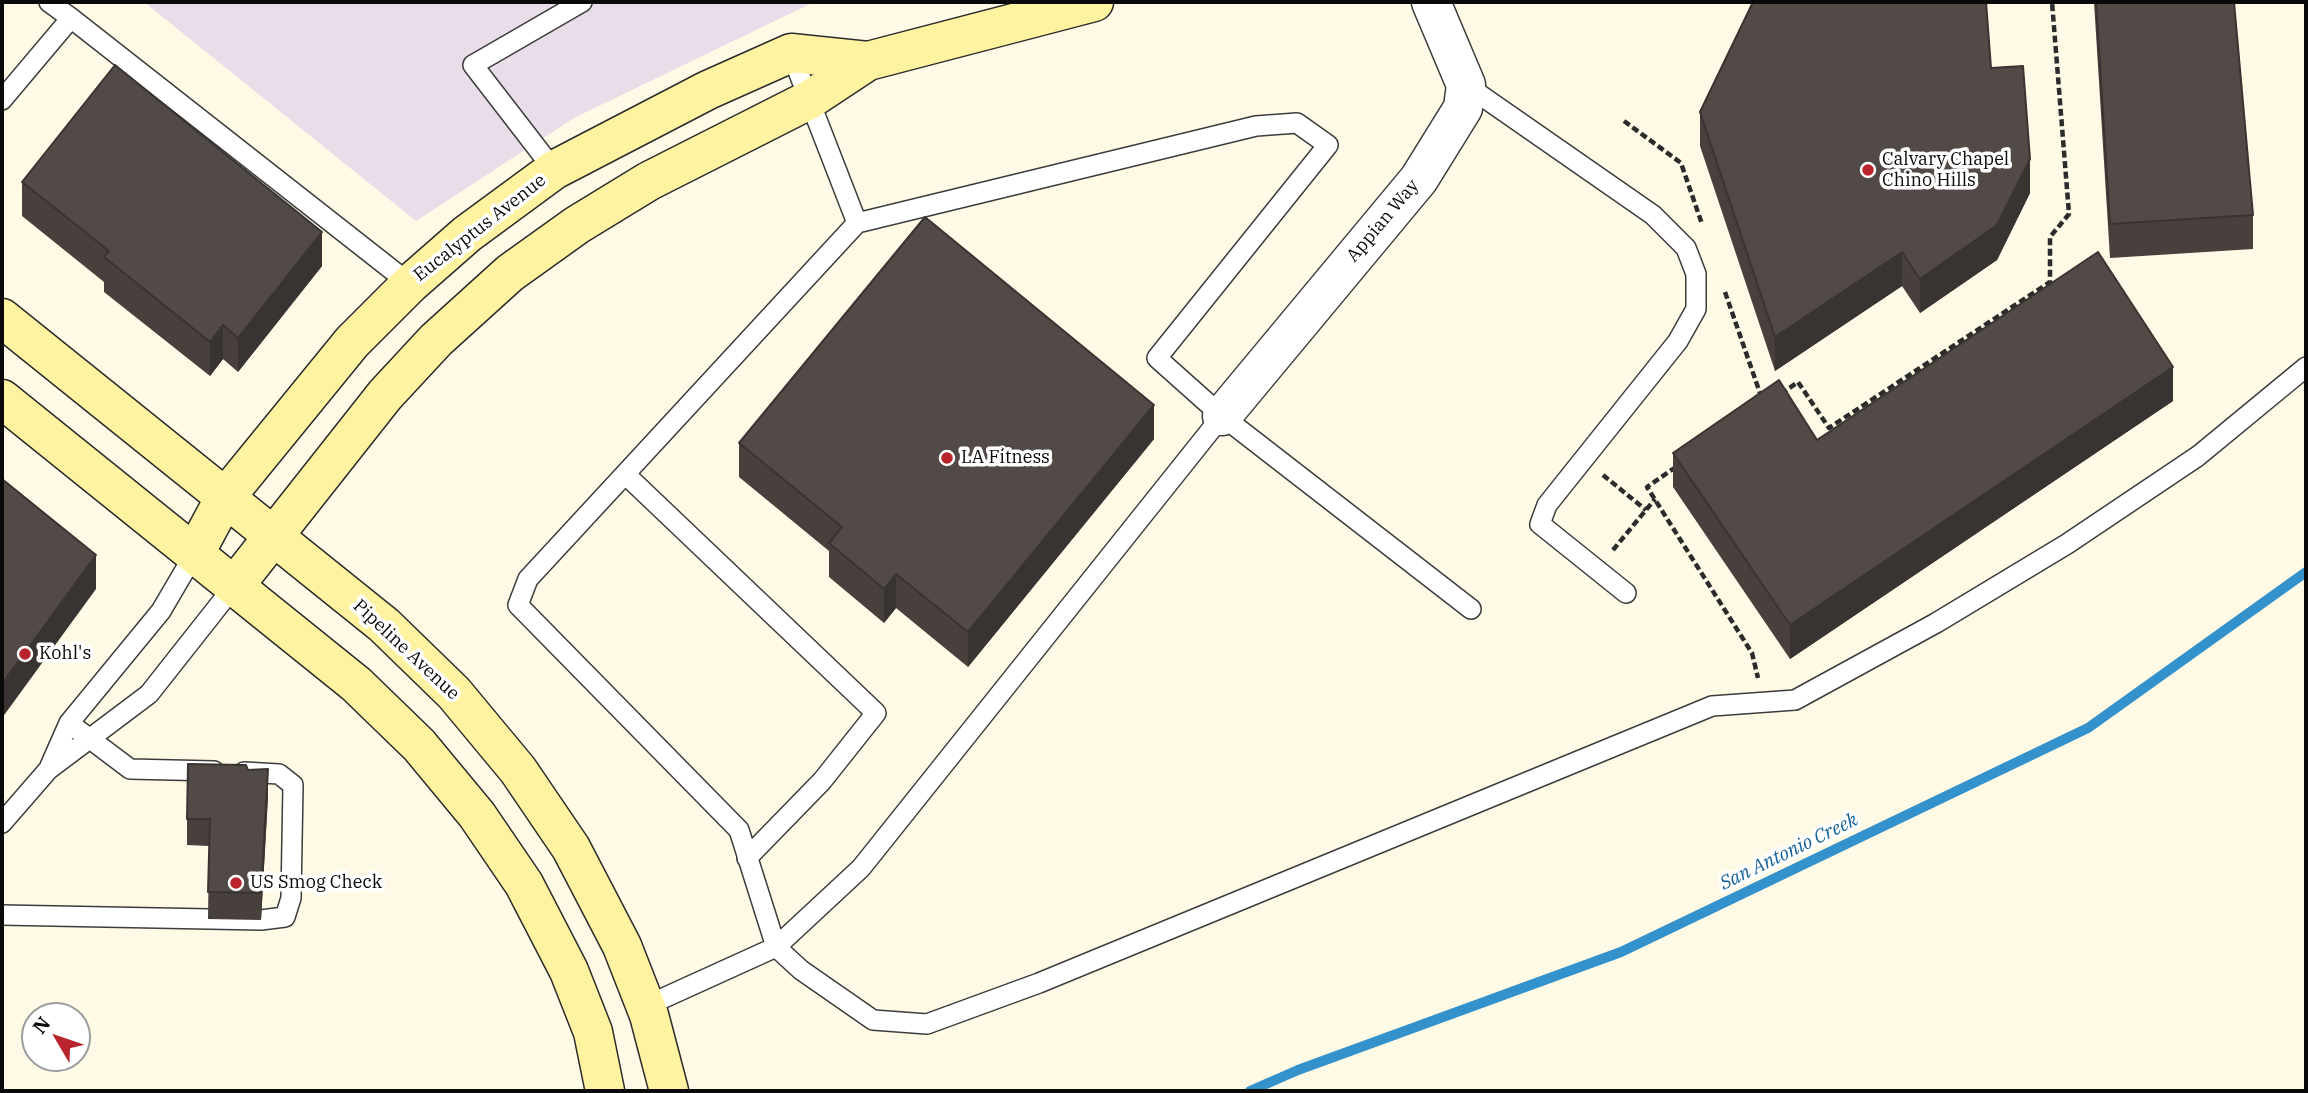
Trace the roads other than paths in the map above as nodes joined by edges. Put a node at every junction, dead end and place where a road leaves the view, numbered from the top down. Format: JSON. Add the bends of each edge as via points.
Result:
{"nodes":[{"id":1,"x":50,"y":2,"type":"edge"},
{"id":2,"x":582,"y":2,"type":"edge"},
{"id":3,"x":1094,"y":2,"type":"edge"},
{"id":4,"x":1431,"y":2,"type":"edge"},
{"id":5,"x":71,"y":18,"type":"junction"},
{"id":6,"x":791,"y":53,"type":"junction"},
{"id":7,"x":867,"y":61,"type":"junction"},
{"id":8,"x":1466,"y":85,"type":"junction"},
{"id":9,"x":2,"y":100,"type":"edge"},
{"id":10,"x":809,"y":100,"type":"junction"},
{"id":11,"x":554,"y":170,"type":"junction"},
{"id":12,"x":857,"y":223,"type":"junction"},
{"id":13,"x":410,"y":284,"type":"junction"},
{"id":14,"x":2,"y":318,"type":"edge"},
{"id":15,"x":2306,"y":367,"type":"edge"},
{"id":16,"x":2,"y":399,"type":"edge"},
{"id":17,"x":1222,"y":416,"type":"junction"},
{"id":18,"x":625,"y":474,"type":"junction"},
{"id":19,"x":224,"y":499,"type":"junction"},
{"id":20,"x":273,"y":537,"type":"junction"},
{"id":21,"x":195,"y":553,"type":"junction"},
{"id":22,"x":235,"y":585,"type":"junction"},
{"id":23,"x":1626,"y":593,"type":"dead end"},
{"id":24,"x":1471,"y":609,"type":"dead end"},
{"id":25,"x":69,"y":723,"type":"junction"},
{"id":26,"x":90,"y":739,"type":"junction"},
{"id":27,"x":48,"y":770,"type":"junction"},
{"id":28,"x":2,"y":823,"type":"edge"},
{"id":29,"x":747,"y":858,"type":"junction"},
{"id":30,"x":2,"y":915,"type":"edge"},
{"id":31,"x":776,"y":947,"type":"junction"},
{"id":32,"x":646,"y":1006,"type":"junction"},
{"id":33,"x":606,"y":1091,"type":"edge"},
{"id":34,"x":669,"y":1091,"type":"edge"}],
"edges":[{"from":1,"to":5,"type":"lane"},
{"from":2,"to":11,"type":"lane","via":[[473,65]]},
{"from":3,"to":7,"type":"main road"},
{"from":4,"to":8,"type":"street"},
{"from":5,"to":9,"type":"lane"},
{"from":5,"to":13,"type":"lane"},
{"from":6,"to":7,"type":"main road"},
{"from":6,"to":10,"type":"lane"},
{"from":6,"to":11,"type":"main road","name":"Eucalyptus Avenue","via":[[708,90]]},
{"from":7,"to":10,"type":"main road"},
{"from":8,"to":17,"type":"street","name":"Appian Way","via":[[1463,108],[1419,179]]},
{"from":8,"to":23,"type":"lane","via":[[1653,215],[1686,248],[1696,274],[1696,309],[1678,341],[1548,505],[1540,524]]},
{"from":10,"to":12,"type":"lane"},
{"from":10,"to":20,"type":"main road","via":[[649,181],[576,225],[510,273],[385,395]]},
{"from":11,"to":13,"type":"main road","name":"Eucalyptus Avenue","via":[[467,234]]},
{"from":12,"to":17,"type":"lane","via":[[1256,126],[1297,123],[1328,145],[1157,358]]},
{"from":12,"to":18,"type":"lane"},
{"from":13,"to":19,"type":"main road","name":"Eucalyptus Avenue","via":[[352,342]]},
{"from":14,"to":19,"type":"main road","name":"Pipeline Avenue"},
{"from":15,"to":31,"type":"lane","via":[[2198,456],[2067,544],[1795,700],[1712,706],[1039,983],[927,1024],[873,1020]]},
{"from":16,"to":21,"type":"main road"},
{"from":17,"to":24,"type":"lane"},
{"from":17,"to":31,"type":"lane","via":[[861,868]]},
{"from":18,"to":29,"type":"lane","via":[[528,579],[518,605],[739,830]]},
{"from":18,"to":29,"type":"lane","via":[[876,713],[822,781]]},
{"from":19,"to":20,"type":"main road","name":"Pipeline Avenue"},
{"from":19,"to":21,"type":"main road","name":"Eucalyptus Avenue"},
{"from":20,"to":22,"type":"main road"},
{"from":20,"to":32,"type":"main road","name":"Pipeline Avenue","via":[[384,625],[454,693],[518,770],[571,848],[622,946]]},
{"from":21,"to":22,"type":"main road"},
{"from":21,"to":25,"type":"lane","via":[[161,611]]},
{"from":22,"to":26,"type":"lane","via":[[149,694]]},
{"from":22,"to":33,"type":"main road","via":[[356,684],[419,745],[477,815],[524,884],[569,971],[593,1032]]},
{"from":25,"to":26,"type":"lane"},
{"from":25,"to":27,"type":"lane"},
{"from":26,"to":27,"type":"lane"},
{"from":26,"to":30,"type":"lane","via":[[130,769],[279,774],[293,785],[291,898],[285,917]]},
{"from":27,"to":28,"type":"lane"},
{"from":29,"to":31,"type":"lane"},
{"from":31,"to":32,"type":"lane"},
{"from":32,"to":34,"type":"main road","name":"Pipeline Avenue"}]}
